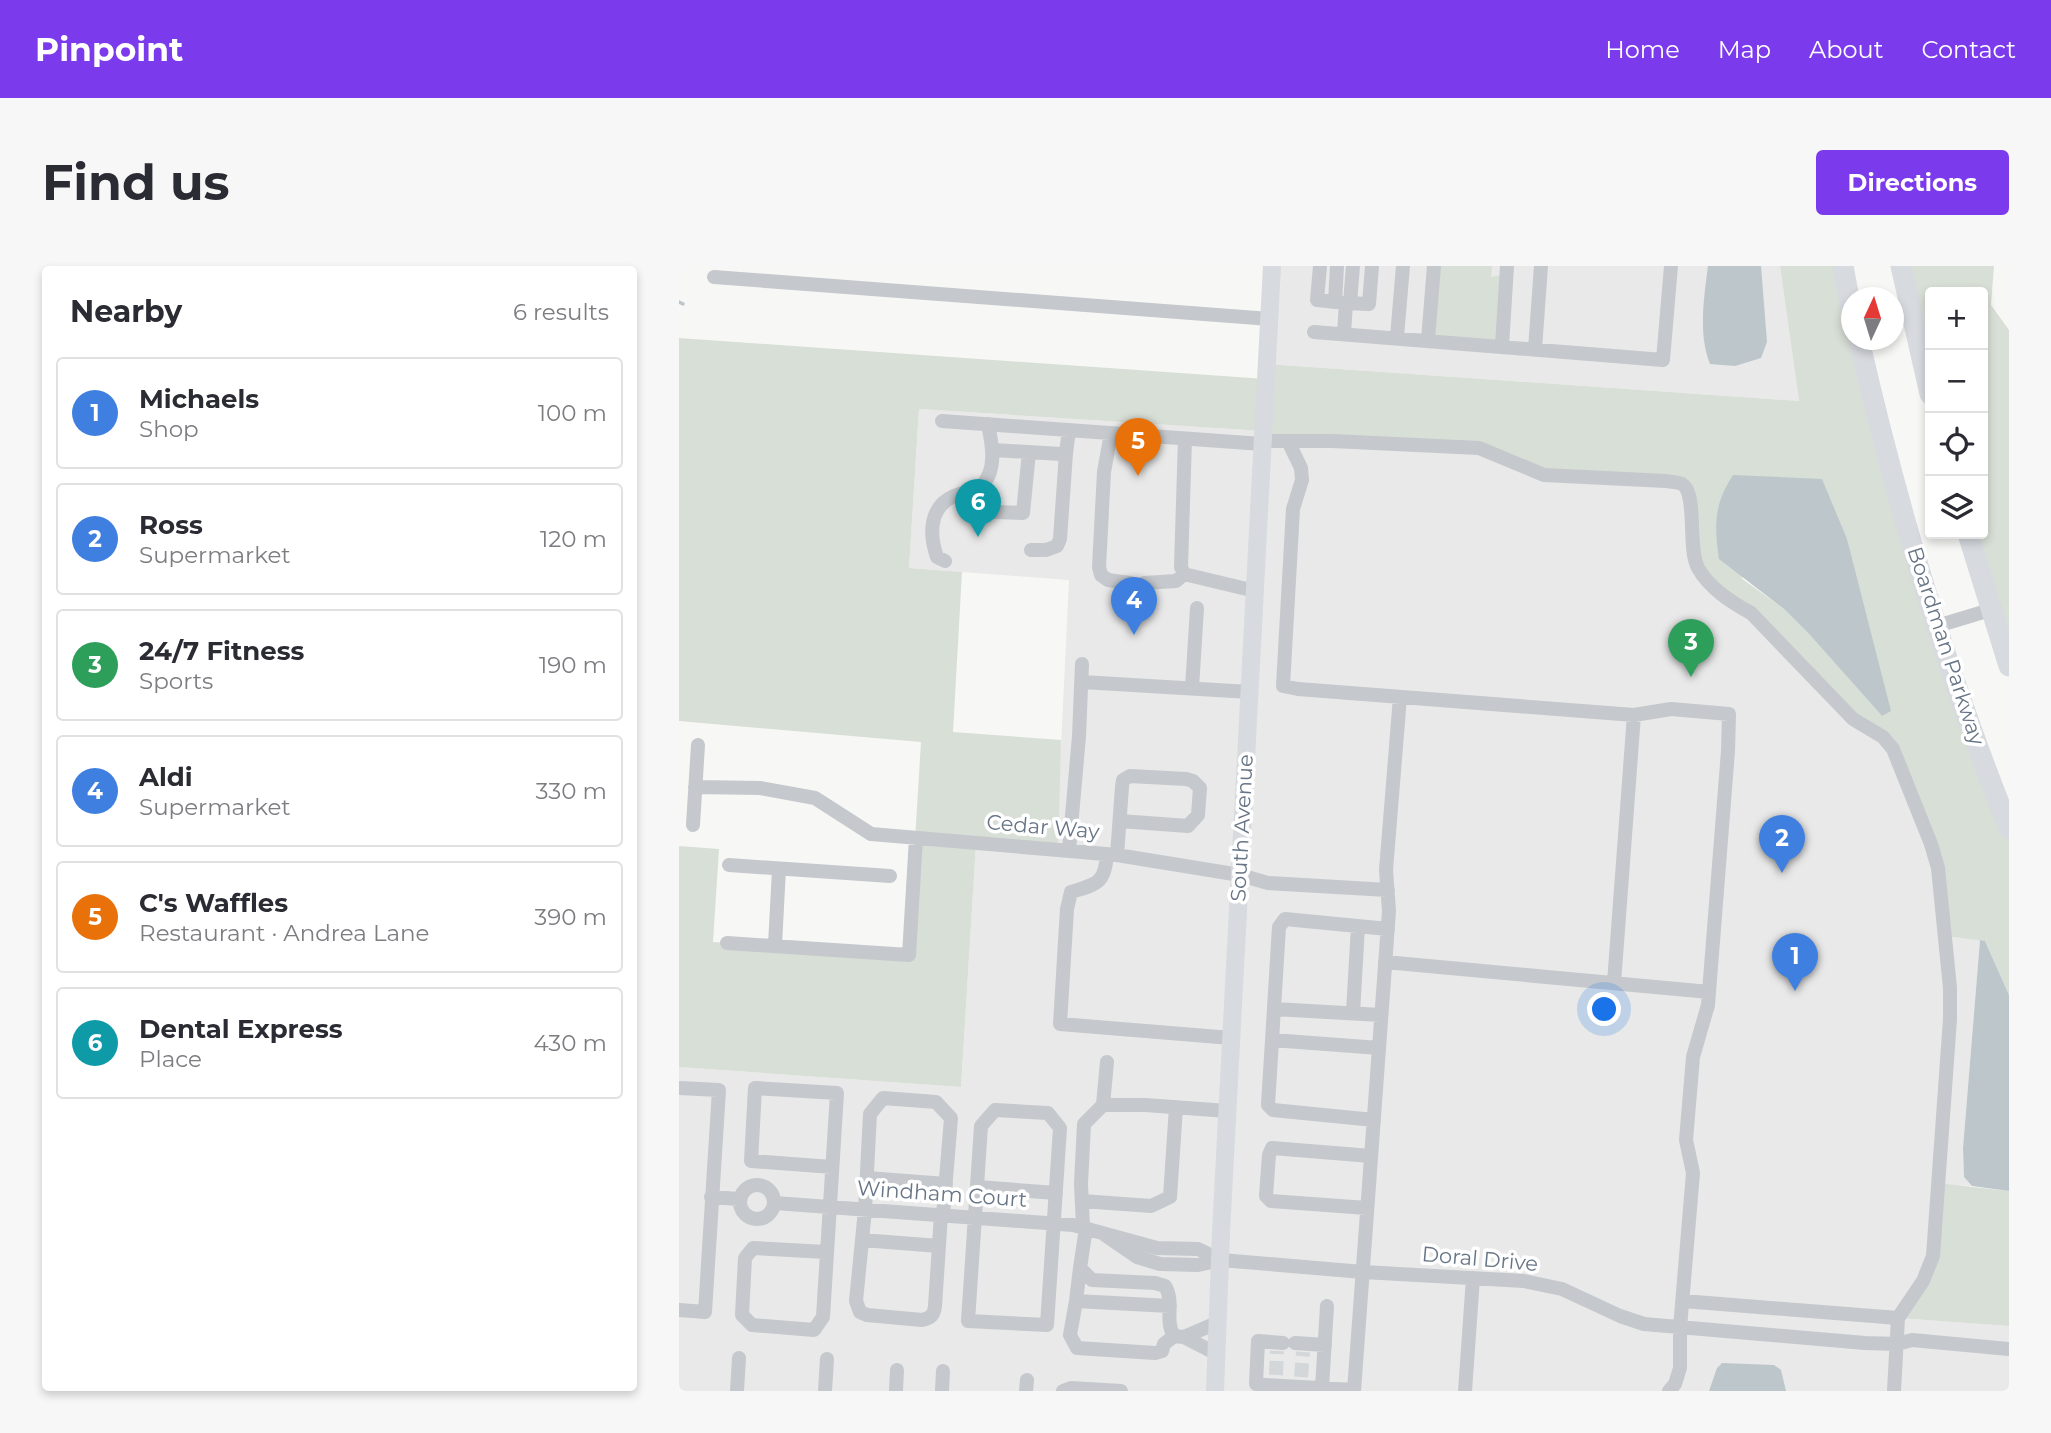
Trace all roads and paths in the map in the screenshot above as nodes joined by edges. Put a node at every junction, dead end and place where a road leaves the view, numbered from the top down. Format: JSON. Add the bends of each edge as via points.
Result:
{"nodes":[{"id":1,"x":1272,"y":266,"type":"edge"},
{"id":2,"x":1320,"y":266,"type":"edge"},
{"id":3,"x":1327,"y":266,"type":"edge"},
{"id":4,"x":1337,"y":266,"type":"edge"},
{"id":5,"x":1353,"y":266,"type":"edge"},
{"id":6,"x":1363,"y":266,"type":"edge"},
{"id":7,"x":1372,"y":266,"type":"edge"},
{"id":8,"x":1403,"y":266,"type":"edge"},
{"id":9,"x":1434,"y":266,"type":"edge"},
{"id":10,"x":1507,"y":266,"type":"edge"},
{"id":11,"x":1541,"y":266,"type":"edge"},
{"id":12,"x":1671,"y":266,"type":"edge"},
{"id":13,"x":1843,"y":266,"type":"edge"},
{"id":14,"x":1901,"y":266,"type":"edge"},
{"id":15,"x":714,"y":277,"type":"dead end"},
{"id":16,"x":1847,"y":287,"type":"edge"},
{"id":17,"x":1343,"y":302,"type":"junction"},
{"id":18,"x":1270,"y":319,"type":"junction"},
{"id":19,"x":1314,"y":332,"type":"dead end"},
{"id":20,"x":1344,"y":334,"type":"junction"},
{"id":21,"x":1397,"y":337,"type":"junction"},
{"id":22,"x":1428,"y":341,"type":"junction"},
{"id":23,"x":1502,"y":346,"type":"junction"},
{"id":24,"x":1535,"y":349,"type":"junction"},
{"id":25,"x":1861,"y":350,"type":"edge"},
{"id":26,"x":1925,"y":372,"type":"edge"},
{"id":27,"x":942,"y":421,"type":"dead end"},
{"id":28,"x":988,"y":424,"type":"junction"},
{"id":29,"x":1069,"y":430,"type":"junction"},
{"id":30,"x":1111,"y":433,"type":"junction"},
{"id":31,"x":1185,"y":439,"type":"junction"},
{"id":32,"x":1288,"y":441,"type":"junction"},
{"id":33,"x":1263,"y":443,"type":"junction"},
{"id":34,"x":994,"y":450,"type":"junction"},
{"id":35,"x":1029,"y":452,"type":"junction"},
{"id":36,"x":1066,"y":453,"type":"junction"},
{"id":37,"x":980,"y":487,"type":"junction"},
{"id":38,"x":1969,"y":539,"type":"edge"},
{"id":39,"x":1031,"y":550,"type":"dead end"},
{"id":40,"x":945,"y":561,"type":"dead end"},
{"id":41,"x":1184,"y":574,"type":"junction"},
{"id":42,"x":1255,"y":591,"type":"junction"},
{"id":43,"x":1197,"y":608,"type":"dead end"},
{"id":44,"x":1990,"y":610,"type":"junction"},
{"id":45,"x":1937,"y":626,"type":"junction"},
{"id":46,"x":1083,"y":664,"type":"dead end"},
{"id":47,"x":2009,"y":666,"type":"edge"},
{"id":48,"x":1082,"y":682,"type":"junction"},
{"id":49,"x":1192,"y":688,"type":"junction"},
{"id":50,"x":1250,"y":692,"type":"junction"},
{"id":51,"x":1400,"y":697,"type":"junction"},
{"id":52,"x":1634,"y":715,"type":"junction"},
{"id":53,"x":698,"y":745,"type":"dead end"},
{"id":54,"x":695,"y":787,"type":"junction"},
{"id":55,"x":1120,"y":821,"type":"junction"},
{"id":56,"x":693,"y":825,"type":"dead end"},
{"id":57,"x":2009,"y":828,"type":"edge"},
{"id":58,"x":916,"y":838,"type":"junction"},
{"id":59,"x":1069,"y":850,"type":"junction"},
{"id":60,"x":1112,"y":855,"type":"junction"},
{"id":61,"x":729,"y":865,"type":"dead end"},
{"id":62,"x":779,"y":869,"type":"junction"},
{"id":63,"x":1240,"y":874,"type":"junction"},
{"id":64,"x":890,"y":876,"type":"dead end"},
{"id":65,"x":1388,"y":890,"type":"junction"},
{"id":66,"x":1358,"y":926,"type":"junction"},
{"id":67,"x":1388,"y":929,"type":"junction"},
{"id":68,"x":727,"y":943,"type":"dead end"},
{"id":69,"x":775,"y":945,"type":"junction"},
{"id":70,"x":1385,"y":962,"type":"junction"},
{"id":71,"x":1614,"y":983,"type":"junction"},
{"id":72,"x":1710,"y":992,"type":"junction"},
{"id":73,"x":1274,"y":1009,"type":"junction"},
{"id":74,"x":1353,"y":1013,"type":"junction"},
{"id":75,"x":1381,"y":1015,"type":"junction"},
{"id":76,"x":1231,"y":1038,"type":"junction"},
{"id":77,"x":1272,"y":1040,"type":"junction"},
{"id":78,"x":1379,"y":1048,"type":"junction"},
{"id":79,"x":1107,"y":1062,"type":"dead end"},
{"id":80,"x":679,"y":1088,"type":"edge"},
{"id":81,"x":1103,"y":1105,"type":"junction"},
{"id":82,"x":1176,"y":1107,"type":"junction"},
{"id":83,"x":1228,"y":1111,"type":"junction"},
{"id":84,"x":1374,"y":1120,"type":"junction"},
{"id":85,"x":1371,"y":1156,"type":"junction"},
{"id":86,"x":832,"y":1167,"type":"junction"},
{"id":87,"x":867,"y":1178,"type":"junction"},
{"id":88,"x":946,"y":1184,"type":"junction"},
{"id":89,"x":978,"y":1187,"type":"junction"},
{"id":90,"x":1056,"y":1193,"type":"junction"},
{"id":91,"x":711,"y":1198,"type":"junction"},
{"id":92,"x":739,"y":1199,"type":"junction"},
{"id":93,"x":1082,"y":1201,"type":"junction"},
{"id":94,"x":775,"y":1203,"type":"junction"},
{"id":95,"x":829,"y":1207,"type":"junction"},
{"id":96,"x":1367,"y":1208,"type":"junction"},
{"id":97,"x":865,"y":1210,"type":"junction"},
{"id":98,"x":942,"y":1215,"type":"junction"},
{"id":99,"x":977,"y":1218,"type":"junction"},
{"id":100,"x":1054,"y":1224,"type":"junction"},
{"id":101,"x":1084,"y":1227,"type":"junction"},
{"id":102,"x":862,"y":1240,"type":"junction"},
{"id":103,"x":939,"y":1245,"type":"junction"},
{"id":104,"x":826,"y":1252,"type":"junction"},
{"id":105,"x":1221,"y":1260,"type":"junction"},
{"id":106,"x":1080,"y":1268,"type":"junction"},
{"id":107,"x":1363,"y":1272,"type":"junction"},
{"id":108,"x":1473,"y":1278,"type":"junction"},
{"id":109,"x":1076,"y":1301,"type":"junction"},
{"id":110,"x":1683,"y":1301,"type":"junction"},
{"id":111,"x":1170,"y":1306,"type":"junction"},
{"id":112,"x":1327,"y":1306,"type":"dead end"},
{"id":113,"x":679,"y":1310,"type":"edge"},
{"id":114,"x":1898,"y":1318,"type":"junction"},
{"id":115,"x":1219,"y":1322,"type":"junction"},
{"id":116,"x":1680,"y":1328,"type":"junction"},
{"id":117,"x":1179,"y":1337,"type":"junction"},
{"id":118,"x":1896,"y":1344,"type":"junction"},
{"id":119,"x":1325,"y":1345,"type":"junction"},
{"id":120,"x":2009,"y":1349,"type":"edge"},
{"id":121,"x":1217,"y":1354,"type":"junction"},
{"id":122,"x":739,"y":1357,"type":"dead end"},
{"id":123,"x":827,"y":1359,"type":"dead end"},
{"id":124,"x":897,"y":1370,"type":"dead end"},
{"id":125,"x":943,"y":1371,"type":"dead end"},
{"id":126,"x":1271,"y":1384,"type":"edge"},
{"id":127,"x":1322,"y":1388,"type":"junction"},
{"id":128,"x":737,"y":1391,"type":"edge"},
{"id":129,"x":825,"y":1391,"type":"edge"},
{"id":130,"x":896,"y":1391,"type":"edge"},
{"id":131,"x":942,"y":1391,"type":"edge"},
{"id":132,"x":1063,"y":1391,"type":"edge"},
{"id":133,"x":1121,"y":1391,"type":"edge"},
{"id":134,"x":1215,"y":1391,"type":"edge"},
{"id":135,"x":1354,"y":1391,"type":"edge"},
{"id":136,"x":1465,"y":1391,"type":"edge"},
{"id":137,"x":1669,"y":1391,"type":"edge"},
{"id":138,"x":1894,"y":1391,"type":"edge"}],
"edges":[{"from":1,"to":18,"type":"main road","name":"South Avenue"},
{"from":2,"to":17,"type":"street","via":[[1317,300]]},
{"from":3,"to":17,"type":"street"},
{"from":4,"to":17,"type":"street"},
{"from":5,"to":17,"type":"street"},
{"from":6,"to":17,"type":"street"},
{"from":7,"to":17,"type":"street","via":[[1370,304]]},
{"from":8,"to":21,"type":"street"},
{"from":9,"to":22,"type":"street"},
{"from":10,"to":23,"type":"street"},
{"from":11,"to":24,"type":"street"},
{"from":12,"to":24,"type":"street","via":[[1663,359]]},
{"from":13,"to":16,"type":"highway"},
{"from":14,"to":26,"type":"highway"},
{"from":15,"to":18,"type":"street"},
{"from":17,"to":20,"type":"street"},
{"from":18,"to":33,"type":"main road","name":"South Avenue"},
{"from":19,"to":20,"type":"street"},
{"from":20,"to":21,"type":"street"},
{"from":21,"to":22,"type":"street"},
{"from":22,"to":23,"type":"street"},
{"from":23,"to":24,"type":"street"},
{"from":25,"to":45,"type":"highway","name":"Boardman Parkway","via":[[1894,483]]},
{"from":27,"to":28,"type":"street"},
{"from":28,"to":29,"type":"street"},
{"from":28,"to":34,"type":"street"},
{"from":29,"to":30,"type":"street"},
{"from":29,"to":36,"type":"street"},
{"from":30,"to":31,"type":"street"},
{"from":30,"to":41,"type":"street","via":[[1104,472],[1101,575],[1137,583],[1176,581]]},
{"from":31,"to":33,"type":"street"},
{"from":31,"to":41,"type":"street","via":[[1180,558]]},
{"from":32,"to":33,"type":"street"},
{"from":32,"to":51,"type":"street","via":[[1302,480],[1293,509],[1283,686]]},
{"from":32,"to":114,"type":"street","via":[[1479,449],[1544,475],[1682,484],[1691,500],[1691,552],[1711,585],[1751,613],[1853,719],[1883,737],[1893,749],[1938,867],[1950,1008],[1933,1256],[1923,1281]]},
{"from":33,"to":42,"type":"main road","name":"South Avenue"},
{"from":34,"to":35,"type":"street"},
{"from":34,"to":37,"type":"street","via":[[989,476]]},
{"from":35,"to":36,"type":"street"},
{"from":35,"to":37,"type":"street","via":[[1023,513],[995,512]]},
{"from":36,"to":39,"type":"street","via":[[1060,539],[1057,546]]},
{"from":37,"to":40,"type":"street","via":[[941,504],[931,523],[937,557]]},
{"from":38,"to":44,"type":"highway"},
{"from":41,"to":42,"type":"street"},
{"from":42,"to":50,"type":"main road","name":"South Avenue"},
{"from":43,"to":49,"type":"street"},
{"from":44,"to":45,"type":"street"},
{"from":44,"to":47,"type":"highway"},
{"from":45,"to":57,"type":"highway","name":"Boardman Parkway"},
{"from":46,"to":48,"type":"street"},
{"from":48,"to":49,"type":"street"},
{"from":48,"to":59,"type":"street"},
{"from":49,"to":50,"type":"street"},
{"from":50,"to":63,"type":"main road","name":"South Avenue"},
{"from":51,"to":52,"type":"street"},
{"from":51,"to":65,"type":"street"},
{"from":52,"to":71,"type":"street"},
{"from":52,"to":72,"type":"street","via":[[1671,709],[1724,712],[1731,718]]},
{"from":53,"to":54,"type":"street"},
{"from":54,"to":56,"type":"street"},
{"from":54,"to":58,"type":"street","name":"Cedar Way","via":[[760,788],[815,798],[871,834]]},
{"from":55,"to":55,"type":"street","via":[[1123,780],[1130,776],[1186,779],[1200,788],[1198,815],[1188,826]]},
{"from":55,"to":60,"type":"street"},
{"from":58,"to":59,"type":"street","name":"Cedar Way"},
{"from":58,"to":69,"type":"street","via":[[909,955]]},
{"from":59,"to":60,"type":"street","name":"Cedar Way"},
{"from":60,"to":63,"type":"street","name":"Cedar Way"},
{"from":60,"to":76,"type":"street","via":[[1098,881],[1071,892],[1060,1024]]},
{"from":61,"to":62,"type":"street"},
{"from":62,"to":64,"type":"street"},
{"from":62,"to":69,"type":"street"},
{"from":63,"to":65,"type":"street","name":"Cedar Way","via":[[1268,883]]},
{"from":63,"to":76,"type":"main road","name":"South Avenue"},
{"from":65,"to":67,"type":"street"},
{"from":66,"to":67,"type":"street"},
{"from":66,"to":73,"type":"street","via":[[1285,919],[1279,927]]},
{"from":66,"to":74,"type":"street"},
{"from":67,"to":70,"type":"street"},
{"from":68,"to":69,"type":"street"},
{"from":70,"to":71,"type":"street"},
{"from":70,"to":75,"type":"street"},
{"from":71,"to":72,"type":"street"},
{"from":72,"to":110,"type":"street","via":[[1693,1057],[1686,1139],[1693,1173]]},
{"from":73,"to":74,"type":"street"},
{"from":73,"to":77,"type":"street"},
{"from":74,"to":75,"type":"street"},
{"from":75,"to":78,"type":"street"},
{"from":76,"to":83,"type":"main road","name":"South Avenue"},
{"from":77,"to":78,"type":"street"},
{"from":77,"to":84,"type":"street","via":[[1268,1105],[1273,1110]]},
{"from":78,"to":84,"type":"street"},
{"from":79,"to":81,"type":"street"},
{"from":80,"to":91,"type":"street","via":[[719,1090]]},
{"from":81,"to":82,"type":"street"},
{"from":81,"to":93,"type":"street","via":[[1084,1124]]},
{"from":82,"to":83,"type":"street"},
{"from":82,"to":93,"type":"street","via":[[1170,1197],[1151,1206]]},
{"from":83,"to":105,"type":"main road","name":"South Avenue"},
{"from":84,"to":85,"type":"street"},
{"from":85,"to":96,"type":"street"},
{"from":85,"to":96,"type":"street","via":[[1272,1148],[1269,1155],[1266,1196],[1271,1201]]},
{"from":86,"to":86,"type":"street","via":[[837,1093],[755,1088],[751,1161]]},
{"from":86,"to":95,"type":"street"},
{"from":87,"to":88,"type":"street"},
{"from":87,"to":88,"type":"street","via":[[870,1114],[883,1098],[936,1102],[950,1118]]},
{"from":87,"to":97,"type":"street"},
{"from":88,"to":98,"type":"street"},
{"from":89,"to":90,"type":"street"},
{"from":89,"to":90,"type":"street","via":[[981,1126],[995,1110],[1048,1114],[1060,1128]]},
{"from":89,"to":99,"type":"street"},
{"from":90,"to":100,"type":"street"},
{"from":91,"to":92,"type":"street"},
{"from":91,"to":113,"type":"street","via":[[705,1312]]},
{"from":92,"to":94,"type":"street","name":"Windham Court","via":[[749,1187],[761,1185],[769,1189]]},
{"from":92,"to":94,"type":"street","name":"Windham Court","via":[[743,1212],[755,1219],[769,1213]]},
{"from":93,"to":101,"type":"street"},
{"from":94,"to":95,"type":"street","name":"Windham Court"},
{"from":95,"to":97,"type":"street","name":"Windham Court"},
{"from":95,"to":104,"type":"street"},
{"from":96,"to":107,"type":"street"},
{"from":97,"to":98,"type":"street","name":"Windham Court"},
{"from":97,"to":102,"type":"street"},
{"from":98,"to":99,"type":"street","name":"Windham Court"},
{"from":98,"to":103,"type":"street"},
{"from":99,"to":100,"type":"street","name":"Windham Court"},
{"from":99,"to":100,"type":"street","via":[[968,1321],[1047,1325]]},
{"from":100,"to":101,"type":"street","name":"Windham Court"},
{"from":101,"to":105,"type":"street","name":"Windham Court","via":[[1157,1248],[1198,1249]]},
{"from":101,"to":106,"type":"street"},
{"from":102,"to":103,"type":"street"},
{"from":102,"to":103,"type":"street","via":[[856,1301],[860,1312],[922,1320],[934,1312]]},
{"from":104,"to":104,"type":"street","via":[[823,1317],[814,1330],[752,1325],[742,1315],[745,1258],[753,1248]]},
{"from":105,"to":107,"type":"street","name":"Doral Drive"},
{"from":105,"to":115,"type":"main road","name":"South Avenue"},
{"from":106,"to":109,"type":"street"},
{"from":106,"to":111,"type":"street","via":[[1092,1280],[1165,1286],[1171,1295]]},
{"from":107,"to":108,"type":"street","name":"Doral Drive"},
{"from":107,"to":135,"type":"street"},
{"from":108,"to":116,"type":"street","name":"Doral Drive","via":[[1544,1284],[1644,1324]]},
{"from":108,"to":136,"type":"street"},
{"from":109,"to":111,"type":"street"},
{"from":109,"to":117,"type":"street","via":[[1070,1335],[1077,1348],[1155,1353]]},
{"from":110,"to":114,"type":"street"},
{"from":110,"to":116,"type":"street"},
{"from":111,"to":117,"type":"street","via":[[1170,1328]]},
{"from":112,"to":119,"type":"street"},
{"from":114,"to":118,"type":"street"},
{"from":115,"to":117,"type":"street"},
{"from":115,"to":121,"type":"main road","name":"South Avenue"},
{"from":116,"to":118,"type":"street","name":"Doral Drive"},
{"from":116,"to":137,"type":"street","via":[[1680,1368]]},
{"from":117,"to":121,"type":"street"},
{"from":118,"to":120,"type":"street","name":"Doral Drive","via":[[1912,1340]]},
{"from":118,"to":138,"type":"street"},
{"from":119,"to":126,"type":"street","via":[[1258,1341],[1256,1384]]},
{"from":119,"to":127,"type":"street"},
{"from":121,"to":134,"type":"main road","name":"South Avenue"},
{"from":122,"to":128,"type":"street"},
{"from":123,"to":129,"type":"street"},
{"from":124,"to":130,"type":"street"},
{"from":125,"to":131,"type":"street"},
{"from":126,"to":127,"type":"street","via":[[1301,1382]]},
{"from":127,"to":135,"type":"street"},
{"from":132,"to":133,"type":"street"}]}
